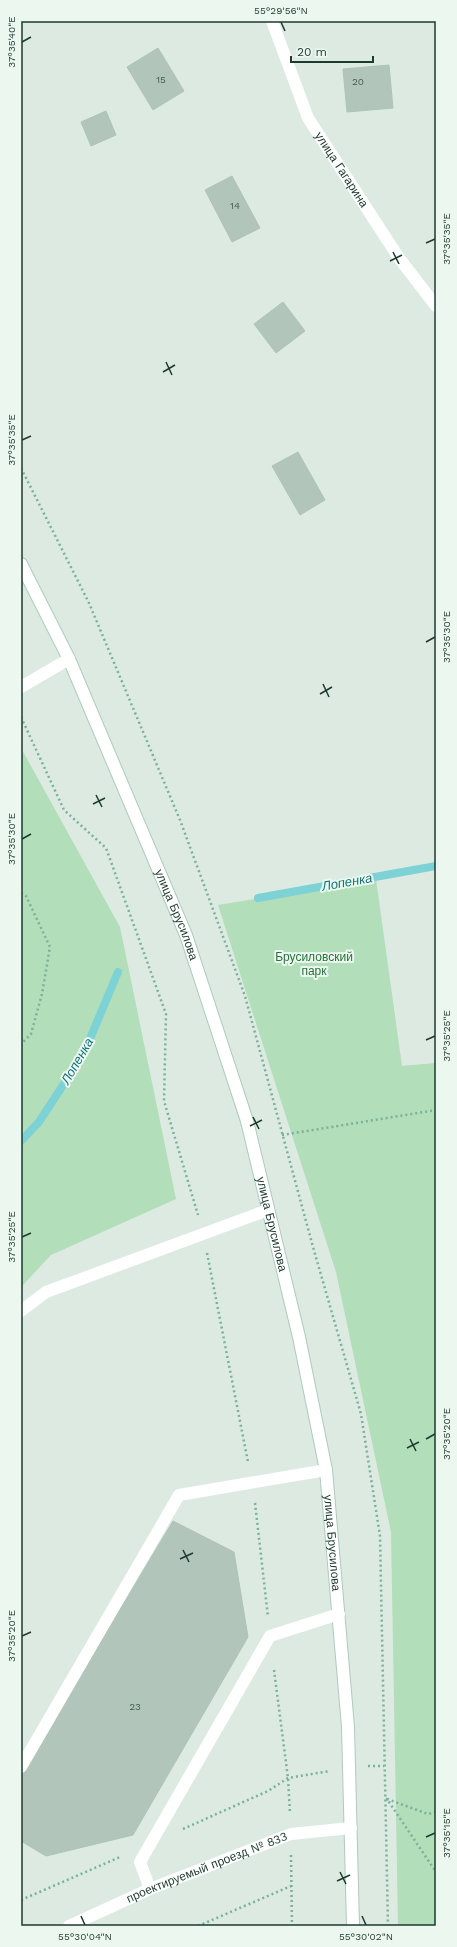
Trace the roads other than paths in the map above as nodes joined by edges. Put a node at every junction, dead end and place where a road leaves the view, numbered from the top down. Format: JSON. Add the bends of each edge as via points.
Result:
{"nodes":[{"id":1,"x":272,"y":21,"type":"edge"},
{"id":2,"x":436,"y":306,"type":"edge"},
{"id":3,"x":21,"y":564,"type":"edge"},
{"id":4,"x":69,"y":658,"type":"junction"},
{"id":5,"x":21,"y":686,"type":"edge"},
{"id":6,"x":268,"y":1210,"type":"junction"},
{"id":7,"x":21,"y":1311,"type":"edge"},
{"id":8,"x":326,"y":1470,"type":"junction"},
{"id":9,"x":339,"y":1614,"type":"junction"},
{"id":10,"x":21,"y":1767,"type":"edge"},
{"id":11,"x":351,"y":1828,"type":"junction"},
{"id":12,"x":150,"y":1889,"type":"junction"},
{"id":13,"x":69,"y":1926,"type":"edge"},
{"id":14,"x":354,"y":1926,"type":"edge"}],
"edges":[{"from":1,"to":2,"type":"street","name":"улица Гагарина","via":[[308,118],[399,258]]},
{"from":3,"to":4,"type":"street","name":"улица Брусилова"},
{"from":4,"to":5,"type":"street"},
{"from":4,"to":6,"type":"street","name":"улица Брусилова","via":[[186,935],[247,1121]]},
{"from":6,"to":7,"type":"street","via":[[46,1292]]},
{"from":6,"to":8,"type":"street","name":"улица Брусилова","via":[[299,1337]]},
{"from":8,"to":9,"type":"street","name":"улица Брусилова"},
{"from":8,"to":10,"type":"street","via":[[179,1494]]},
{"from":9,"to":11,"type":"street","name":"улица Брусилова","via":[[348,1734]]},
{"from":9,"to":12,"type":"street","via":[[270,1636],[140,1862]]},
{"from":11,"to":12,"type":"street","name":"проектируемый проезд № 833","via":[[291,1834]]},
{"from":11,"to":14,"type":"street","name":"улица Брусилова"},
{"from":12,"to":13,"type":"street","name":"проектируемый проезд № 833"}]}
